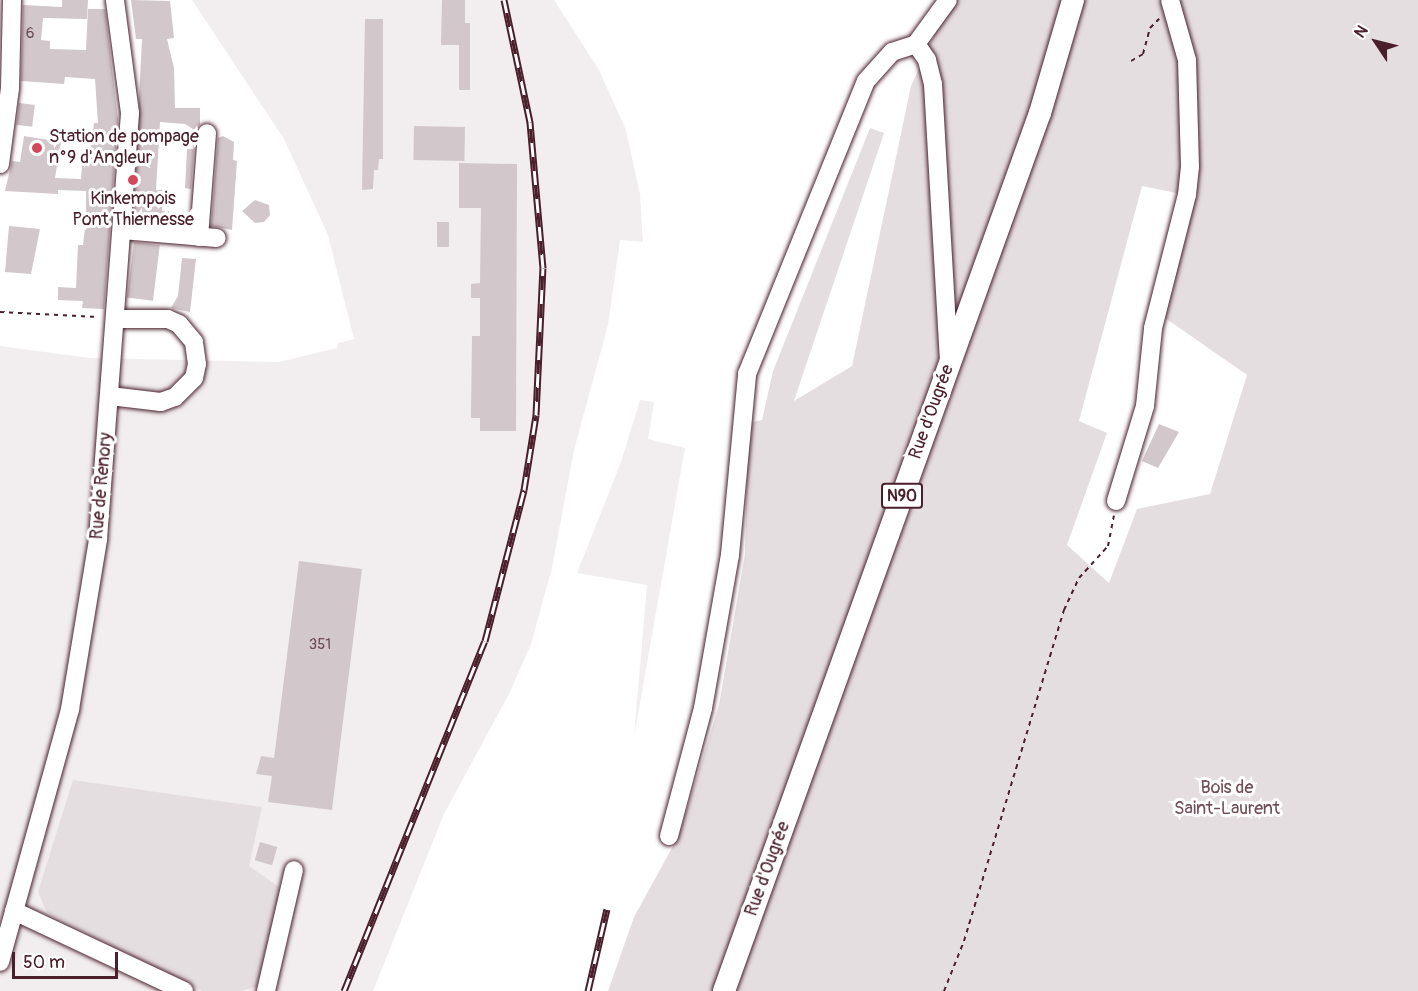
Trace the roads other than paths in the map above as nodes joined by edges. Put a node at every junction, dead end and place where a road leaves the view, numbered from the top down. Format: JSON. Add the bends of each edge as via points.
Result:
{"nodes":[{"id":1,"x":12,"y":0,"type":"edge"},
{"id":2,"x":115,"y":0,"type":"edge"},
{"id":3,"x":948,"y":0,"type":"edge"},
{"id":4,"x":1073,"y":0,"type":"edge"},
{"id":5,"x":1171,"y":3,"type":"edge"},
{"id":6,"x":916,"y":44,"type":"junction"},
{"id":7,"x":207,"y":133,"type":"dead end"},
{"id":8,"x":0,"y":164,"type":"edge"},
{"id":9,"x":122,"y":230,"type":"junction"},
{"id":10,"x":116,"y":319,"type":"junction"},
{"id":11,"x":949,"y":364,"type":"junction"},
{"id":12,"x":110,"y":396,"type":"junction"},
{"id":13,"x":1116,"y":501,"type":"road end"},
{"id":14,"x":669,"y":836,"type":"dead end"},
{"id":15,"x":294,"y":870,"type":"dead end"},
{"id":16,"x":14,"y":911,"type":"junction"},
{"id":17,"x":0,"y":962,"type":"edge"},
{"id":18,"x":184,"y":991,"type":"edge"},
{"id":19,"x":266,"y":991,"type":"edge"},
{"id":20,"x":724,"y":991,"type":"edge"}],
"edges":[{"from":1,"to":8,"type":"street","via":[[10,88]]},
{"from":2,"to":9,"type":"street","name":"Rue de Renory","via":[[130,113]]},
{"from":3,"to":6,"type":"street"},
{"from":4,"to":11,"type":"main road","name":"Rue d'Ougrée","number":"N90","via":[[1040,113]]},
{"from":5,"to":13,"type":"street","via":[[1187,60],[1187,195],[1153,328],[1145,406]]},
{"from":6,"to":11,"type":"street","via":[[927,60],[933,84]]},
{"from":6,"to":14,"type":"street","via":[[892,52],[866,81],[747,374],[730,555],[703,708]]},
{"from":7,"to":9,"type":"street","via":[[208,238]]},
{"from":9,"to":10,"type":"street","name":"Rue de Renory"},
{"from":10,"to":12,"type":"street","name":"Rue de Renory"},
{"from":10,"to":12,"type":"street","via":[[168,319],[179,324],[194,342],[197,364],[194,378],[175,397],[160,402]]},
{"from":11,"to":20,"type":"main road","name":"Rue d'Ougrée","number":"N90"},
{"from":12,"to":16,"type":"street","name":"Rue de Renory","via":[[98,539],[74,692]]},
{"from":15,"to":19,"type":"street"},
{"from":16,"to":17,"type":"street","name":"Rue de Renory"},
{"from":16,"to":18,"type":"street"}]}
